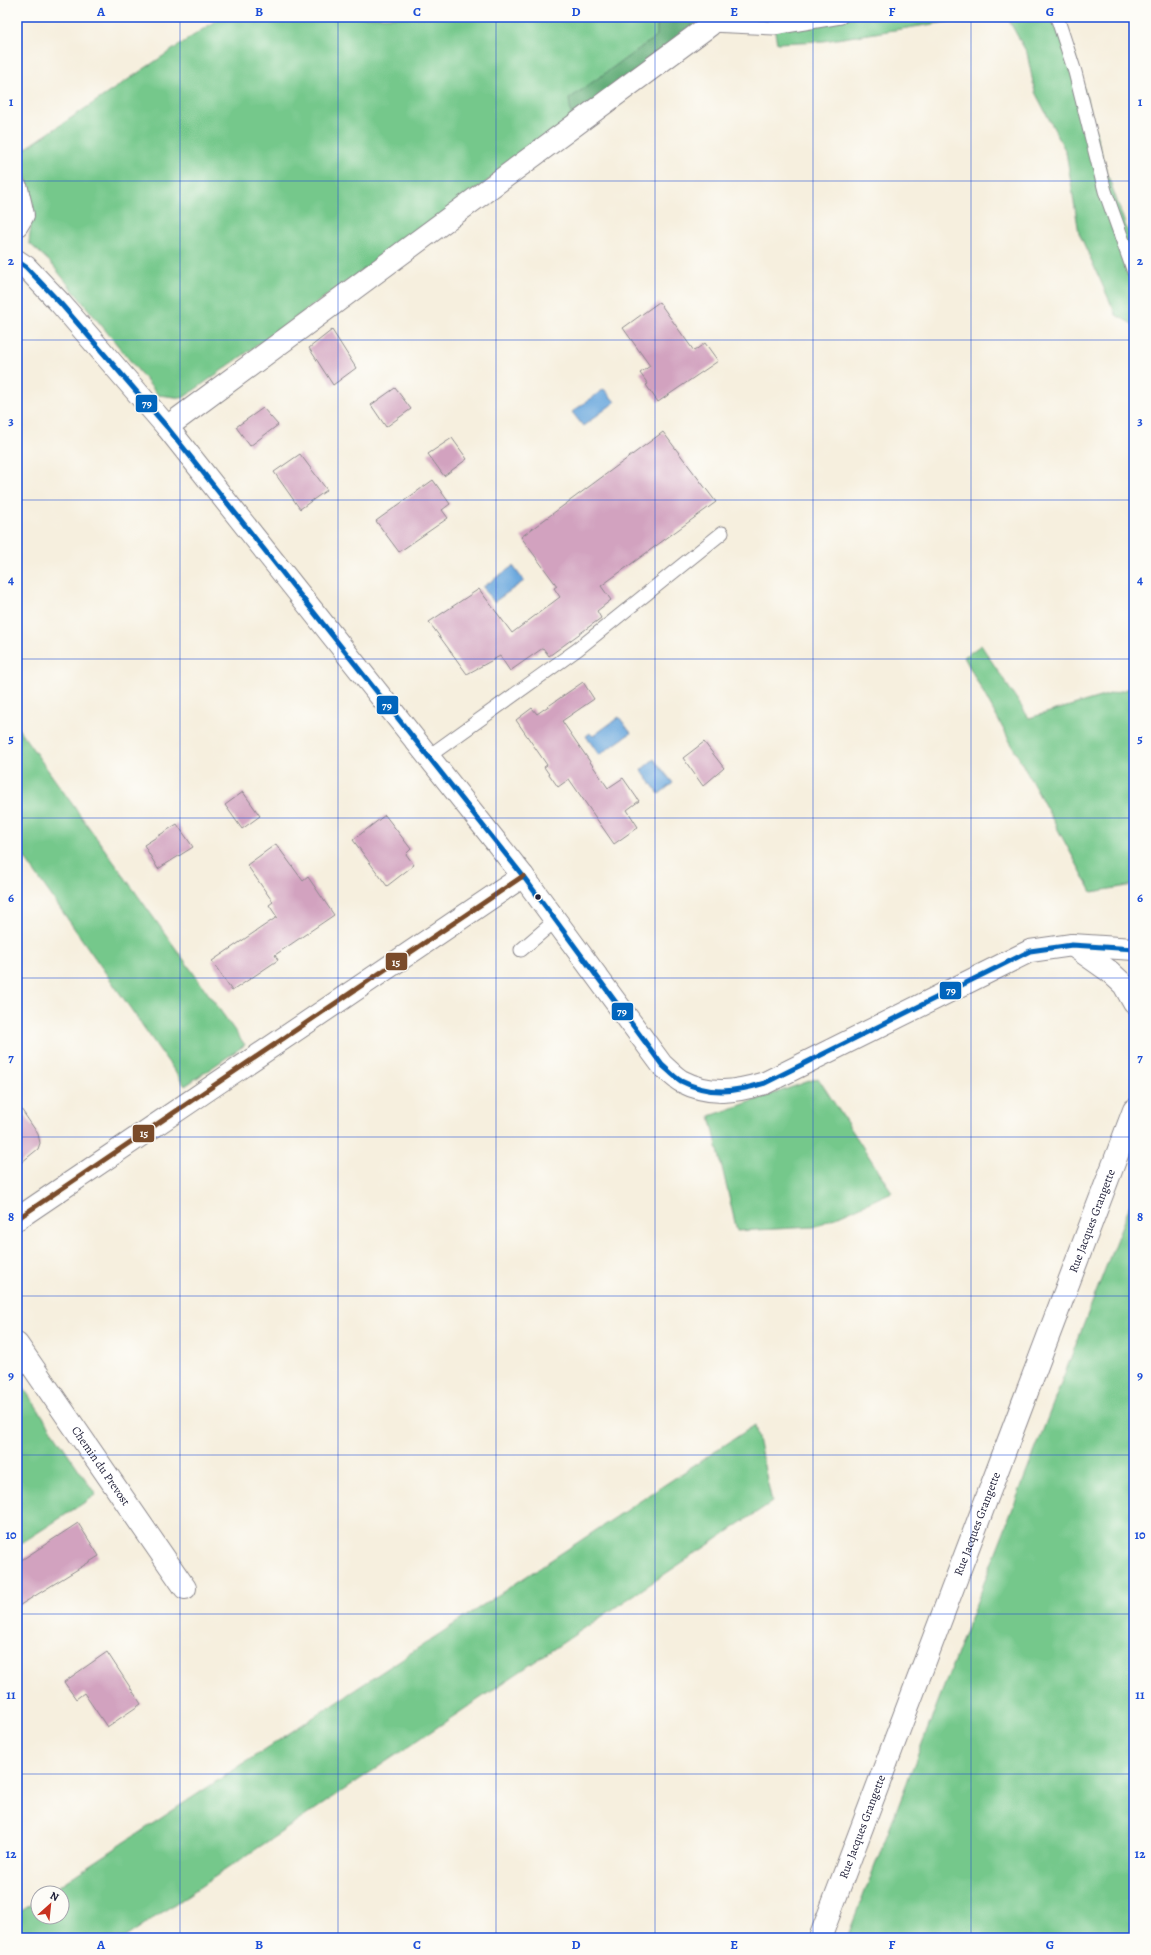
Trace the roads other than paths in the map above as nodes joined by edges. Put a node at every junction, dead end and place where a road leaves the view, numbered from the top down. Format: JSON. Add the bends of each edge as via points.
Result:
{"nodes":[{"id":1,"x":841,"y":17,"type":"edge"},
{"id":2,"x":1057,"y":17,"type":"edge"},
{"id":3,"x":710,"y":25,"type":"joint"},
{"id":4,"x":17,"y":189,"type":"edge"},
{"id":5,"x":17,"y":225,"type":"edge"},
{"id":6,"x":17,"y":261,"type":"edge"},
{"id":7,"x":1134,"y":272,"type":"edge"},
{"id":8,"x":167,"y":427,"type":"junction"},
{"id":9,"x":722,"y":533,"type":"dead end"},
{"id":10,"x":429,"y":756,"type":"junction"},
{"id":11,"x":523,"y":876,"type":"junction"},
{"id":12,"x":556,"y":920,"type":"junction"},
{"id":13,"x":1072,"y":945,"type":"junction"},
{"id":14,"x":1134,"y":949,"type":"edge"},
{"id":15,"x":521,"y":950,"type":"dead end"},
{"id":16,"x":1134,"y":1003,"type":"edge"},
{"id":17,"x":1134,"y":1110,"type":"edge"},
{"id":18,"x":17,"y":1219,"type":"edge"},
{"id":19,"x":17,"y":1344,"type":"edge"},
{"id":20,"x":185,"y":1588,"type":"dead end"},
{"id":21,"x":820,"y":1938,"type":"edge"}],
"edges":[{"from":1,"to":3,"type":"lane","via":[[774,28]]},
{"from":2,"to":7,"type":"lane","via":[[1075,72],[1105,192]]},
{"from":3,"to":8,"type":"street"},
{"from":4,"to":5,"type":"street","via":[[23,216]]},
{"from":6,"to":8,"type":"street","via":[[61,304]]},
{"from":8,"to":10,"type":"street"},
{"from":9,"to":10,"type":"lane","via":[[578,649]]},
{"from":10,"to":11,"type":"street"},
{"from":11,"to":12,"type":"street"},
{"from":11,"to":18,"type":"street"},
{"from":12,"to":13,"type":"street","via":[[662,1065],[680,1080],[702,1089],[723,1092],[765,1083],[1030,950]]},
{"from":12,"to":15,"type":"lane"},
{"from":13,"to":14,"type":"street"},
{"from":13,"to":16,"type":"street","via":[[1124,985]]},
{"from":17,"to":21,"type":"street","name":"Rue Jacques Grangette"},
{"from":19,"to":20,"type":"street","name":"Chemin du Prevost"}]}
